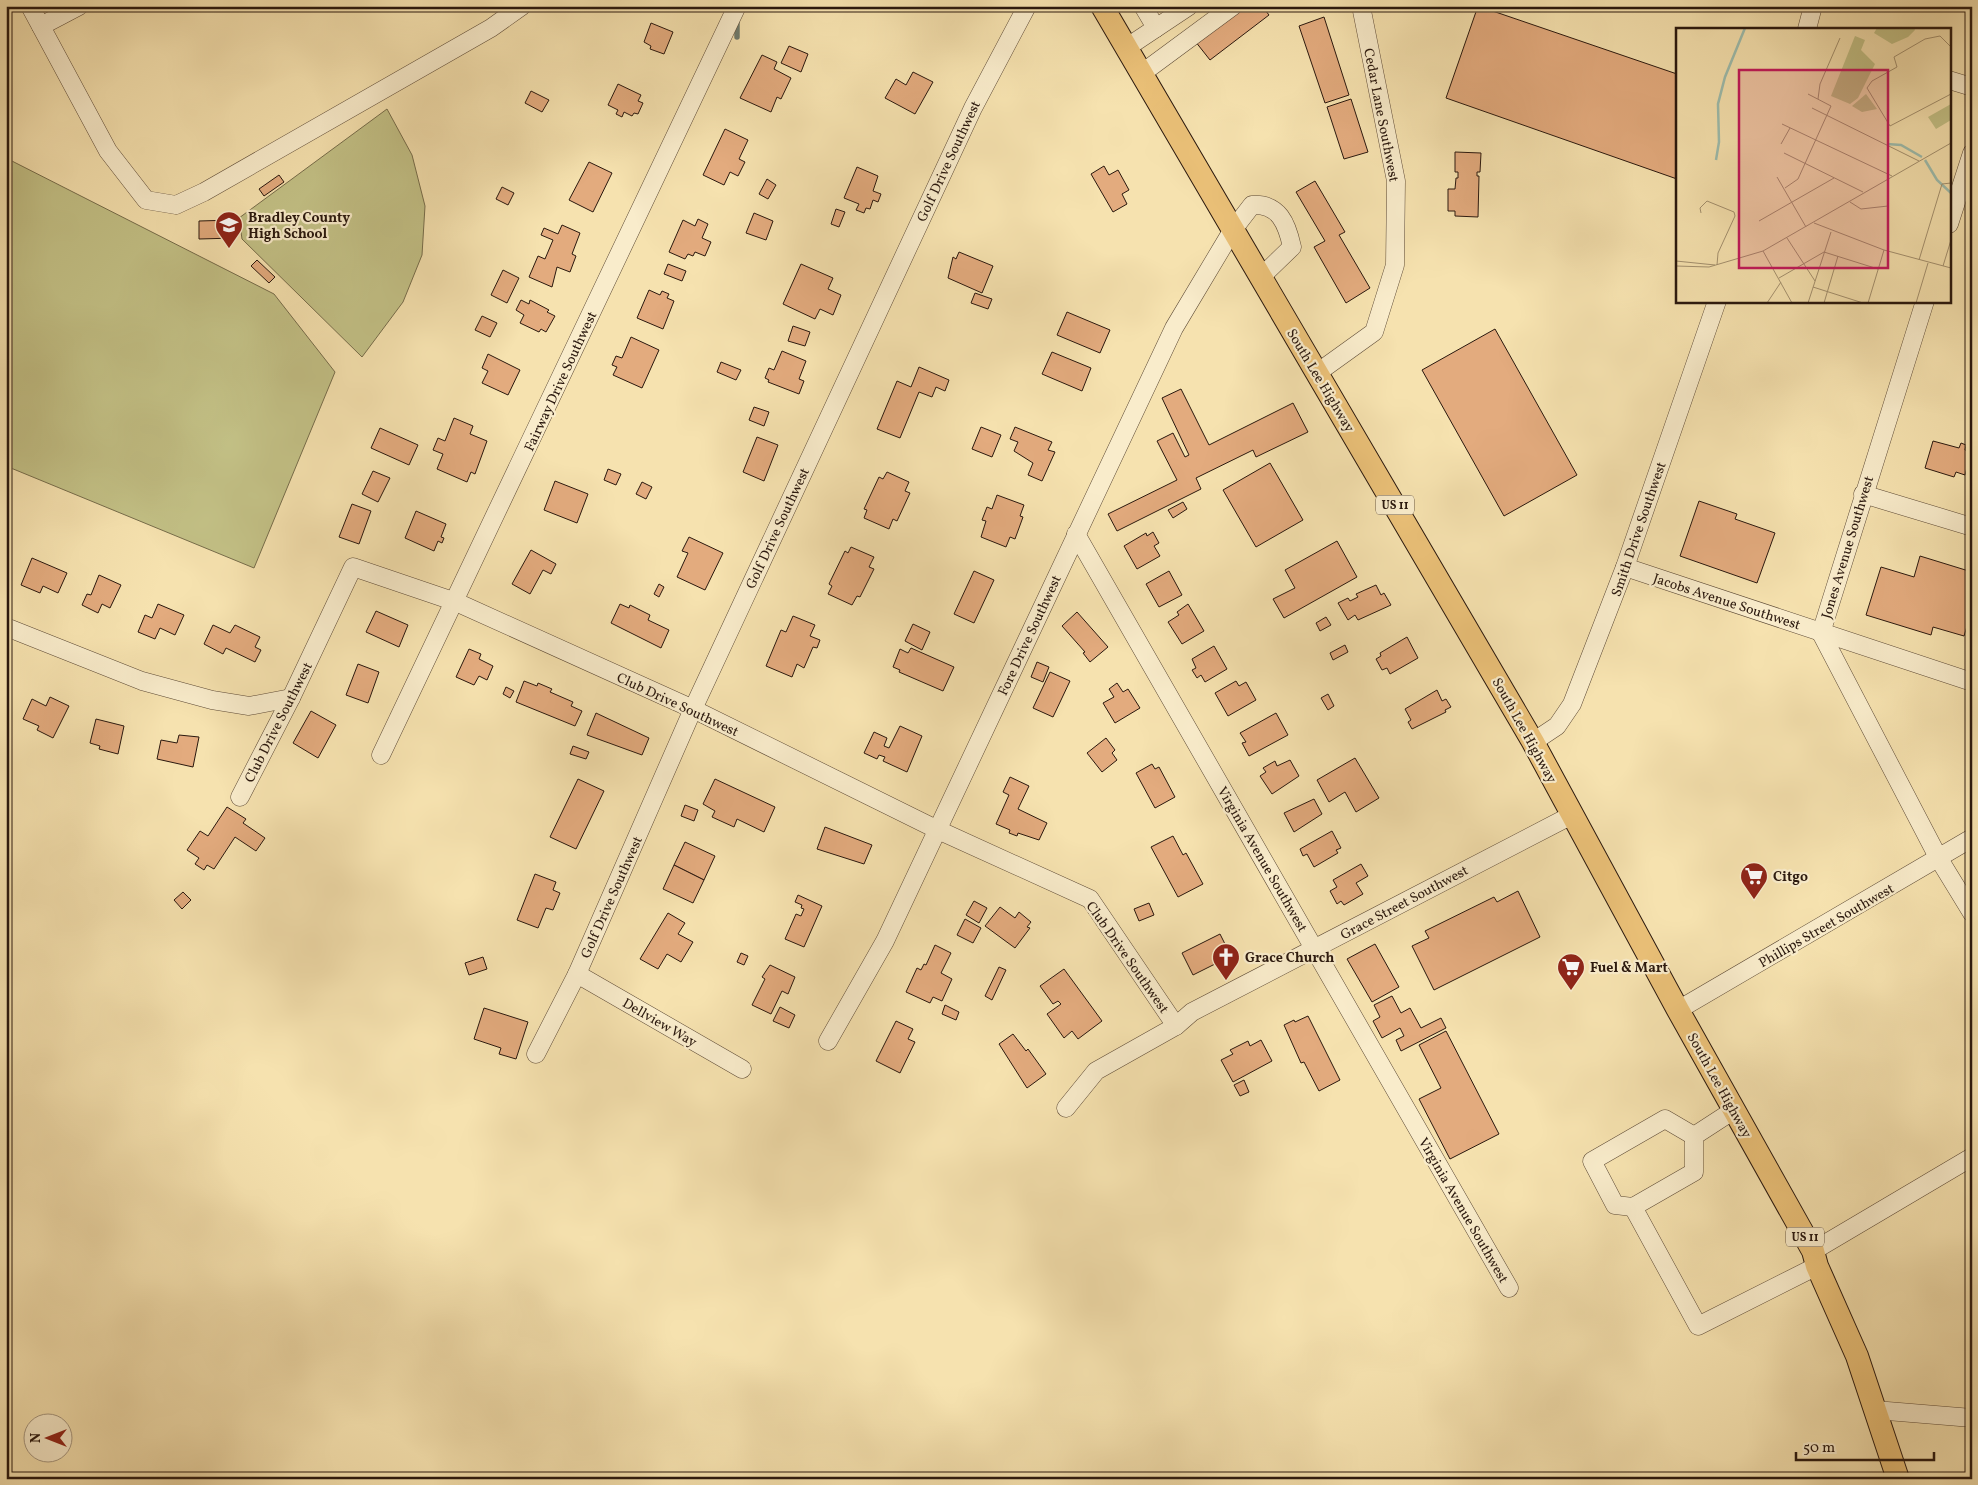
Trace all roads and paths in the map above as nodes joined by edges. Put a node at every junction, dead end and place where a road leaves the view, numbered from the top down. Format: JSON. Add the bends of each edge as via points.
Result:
{"nodes":[{"id":1,"x":30,"y":6,"type":"edge"},
{"id":2,"x":79,"y":6,"type":"edge"},
{"id":3,"x":522,"y":6,"type":"edge"},
{"id":4,"x":737,"y":6,"type":"edge"},
{"id":5,"x":1027,"y":6,"type":"edge"},
{"id":6,"x":1102,"y":6,"type":"edge"},
{"id":7,"x":1143,"y":6,"type":"edge"},
{"id":8,"x":1189,"y":6,"type":"edge"},
{"id":9,"x":1233,"y":6,"type":"edge"},
{"id":10,"x":1361,"y":6,"type":"edge"},
{"id":11,"x":1814,"y":6,"type":"edge"},
{"id":12,"x":41,"y":26,"type":"junction"},
{"id":13,"x":1156,"y":28,"type":"junction"},
{"id":14,"x":1807,"y":28,"type":"edge"},
{"id":15,"x":1126,"y":48,"type":"junction"},
{"id":16,"x":1141,"y":74,"type":"junction"},
{"id":17,"x":1950,"y":80,"type":"edge"},
{"id":18,"x":1972,"y":87,"type":"edge"},
{"id":19,"x":1972,"y":153,"type":"edge"},
{"id":20,"x":1950,"y":221,"type":"edge"},
{"id":21,"x":1232,"y":231,"type":"junction"},
{"id":22,"x":1260,"y":278,"type":"junction"},
{"id":23,"x":1716,"y":302,"type":"edge"},
{"id":24,"x":1924,"y":302,"type":"edge"},
{"id":25,"x":1317,"y":373,"type":"junction"},
{"id":26,"x":1863,"y":494,"type":"junction"},
{"id":27,"x":1972,"y":527,"type":"edge"},
{"id":28,"x":1076,"y":534,"type":"junction"},
{"id":29,"x":1625,"y":567,"type":"junction"},
{"id":30,"x":456,"y":602,"type":"junction"},
{"id":31,"x":6,"y":627,"type":"edge"},
{"id":32,"x":1821,"y":633,"type":"junction"},
{"id":33,"x":1972,"y":682,"type":"edge"},
{"id":34,"x":291,"y":698,"type":"junction"},
{"id":35,"x":693,"y":709,"type":"junction"},
{"id":36,"x":1533,"y":742,"type":"junction"},
{"id":37,"x":381,"y":754,"type":"dead end"},
{"id":38,"x":240,"y":797,"type":"dead end"},
{"id":39,"x":1572,"y":814,"type":"junction"},
{"id":40,"x":938,"y":830,"type":"junction"},
{"id":41,"x":1972,"y":838,"type":"edge"},
{"id":42,"x":1940,"y":859,"type":"junction"},
{"id":43,"x":1972,"y":913,"type":"edge"},
{"id":44,"x":1315,"y":949,"type":"junction"},
{"id":45,"x":577,"y":974,"type":"junction"},
{"id":46,"x":1678,"y":1010,"type":"junction"},
{"id":47,"x":1176,"y":1026,"type":"junction"},
{"id":48,"x":828,"y":1040,"type":"dead end"},
{"id":49,"x":536,"y":1054,"type":"dead end"},
{"id":50,"x":742,"y":1069,"type":"dead end"},
{"id":51,"x":1066,"y":1108,"type":"dead end"},
{"id":52,"x":1734,"y":1110,"type":"junction"},
{"id":53,"x":1694,"y":1136,"type":"junction"},
{"id":54,"x":1972,"y":1157,"type":"edge"},
{"id":55,"x":1633,"y":1207,"type":"junction"},
{"id":56,"x":1815,"y":1259,"type":"junction"},
{"id":57,"x":1509,"y":1288,"type":"dead end"},
{"id":58,"x":1875,"y":1410,"type":"junction"},
{"id":59,"x":1972,"y":1418,"type":"edge"},
{"id":60,"x":1898,"y":1479,"type":"edge"}],
"edges":[{"from":1,"to":12,"type":"street"},
{"from":2,"to":12,"type":"street"},
{"from":3,"to":12,"type":"street","via":[[491,28],[249,167],[176,205],[146,200],[108,151]]},
{"from":4,"to":30,"type":"street","name":"Fairway Drive Southwest"},
{"from":5,"to":35,"type":"street","name":"Golf Drive Southwest","via":[[973,108]]},
{"from":6,"to":15,"type":"main road","name":"South Lee Highway","number":"US 11"},
{"from":7,"to":13,"type":"street"},
{"from":8,"to":13,"type":"street"},
{"from":9,"to":16,"type":"street"},
{"from":10,"to":25,"type":"street","name":"Cedar Lane Southwest","via":[[1396,181],[1395,265],[1374,332]]},
{"from":11,"to":14,"type":"street"},
{"from":13,"to":15,"type":"street"},
{"from":15,"to":16,"type":"main road","name":"South Lee Highway","number":"US 11"},
{"from":16,"to":21,"type":"main road","name":"South Lee Highway","number":"US 11"},
{"from":17,"to":18,"type":"street"},
{"from":19,"to":20,"type":"street"},
{"from":21,"to":22,"type":"main road","name":"South Lee Highway","number":"US 11"},
{"from":21,"to":22,"type":"street","name":"Fore Drive Southwest","via":[[1252,205],[1264,204],[1287,226],[1292,247]]},
{"from":21,"to":28,"type":"street","name":"Fore Drive Southwest","via":[[1174,328]]},
{"from":22,"to":25,"type":"main road","name":"South Lee Highway","number":"US 11"},
{"from":23,"to":29,"type":"street","name":"Smith Drive Southwest"},
{"from":24,"to":26,"type":"street","name":"Jones Avenue Southwest"},
{"from":25,"to":36,"type":"main road","name":"South Lee Highway","number":"US 11"},
{"from":26,"to":27,"type":"street"},
{"from":26,"to":32,"type":"street","name":"Jones Avenue Southwest"},
{"from":28,"to":40,"type":"street","name":"Fore Drive Southwest"},
{"from":28,"to":44,"type":"street","name":"Virginia Avenue Southwest"},
{"from":29,"to":32,"type":"street","name":"Jacobs Avenue Southwest"},
{"from":29,"to":36,"type":"street","name":"Smith Drive Southwest","via":[[1572,704],[1557,726]]},
{"from":30,"to":34,"type":"street","name":"Club Drive Southwest","via":[[353,567]]},
{"from":30,"to":35,"type":"street","name":"Club Drive Southwest"},
{"from":30,"to":37,"type":"street","name":"Fairway Drive Southwest"},
{"from":31,"to":34,"type":"street","via":[[142,681],[212,700],[249,706]]},
{"from":32,"to":33,"type":"street","name":"Jacobs Avenue Southwest"},
{"from":32,"to":42,"type":"street","name":"Jones Avenue Southwest"},
{"from":34,"to":38,"type":"street","name":"Club Drive Southwest"},
{"from":35,"to":40,"type":"street","name":"Club Drive Southwest"},
{"from":35,"to":45,"type":"street","name":"Golf Drive Southwest"},
{"from":36,"to":39,"type":"main road","name":"South Lee Highway","number":"US 11"},
{"from":39,"to":44,"type":"street","name":"Grace Street Southwest"},
{"from":39,"to":46,"type":"main road","name":"South Lee Highway","number":"US 11"},
{"from":40,"to":47,"type":"street","name":"Club Drive Southwest","via":[[1090,899]]},
{"from":40,"to":48,"type":"street","name":"Fore Drive Southwest","via":[[885,941]]},
{"from":41,"to":42,"type":"street","name":"Phillips Street Southwest"},
{"from":42,"to":43,"type":"street","name":"Jones Avenue Southwest"},
{"from":42,"to":46,"type":"street","name":"Phillips Street Southwest"},
{"from":44,"to":47,"type":"street","name":"Grace Street Southwest","via":[[1192,1012]]},
{"from":44,"to":57,"type":"street","name":"Virginia Avenue Southwest"},
{"from":45,"to":49,"type":"street","name":"Golf Drive Southwest"},
{"from":45,"to":50,"type":"street","name":"Dellview Way"},
{"from":46,"to":52,"type":"main road","name":"South Lee Highway","number":"US 11"},
{"from":47,"to":51,"type":"street","name":"Grace Street Southwest","via":[[1096,1071]]},
{"from":52,"to":53,"type":"street"},
{"from":52,"to":56,"type":"main road","name":"South Lee Highway","number":"US 11"},
{"from":53,"to":55,"type":"street","via":[[1694,1172]]},
{"from":53,"to":55,"type":"street","via":[[1665,1119],[1592,1161],[1615,1205]]},
{"from":54,"to":56,"type":"street"},
{"from":55,"to":56,"type":"street","via":[[1698,1326]]},
{"from":56,"to":58,"type":"main road","name":"South Lee Highway","number":"US 11","via":[[1857,1356]]},
{"from":58,"to":59,"type":"street"},
{"from":58,"to":60,"type":"main road","name":"South Lee Highway","number":"US 11"}]}
